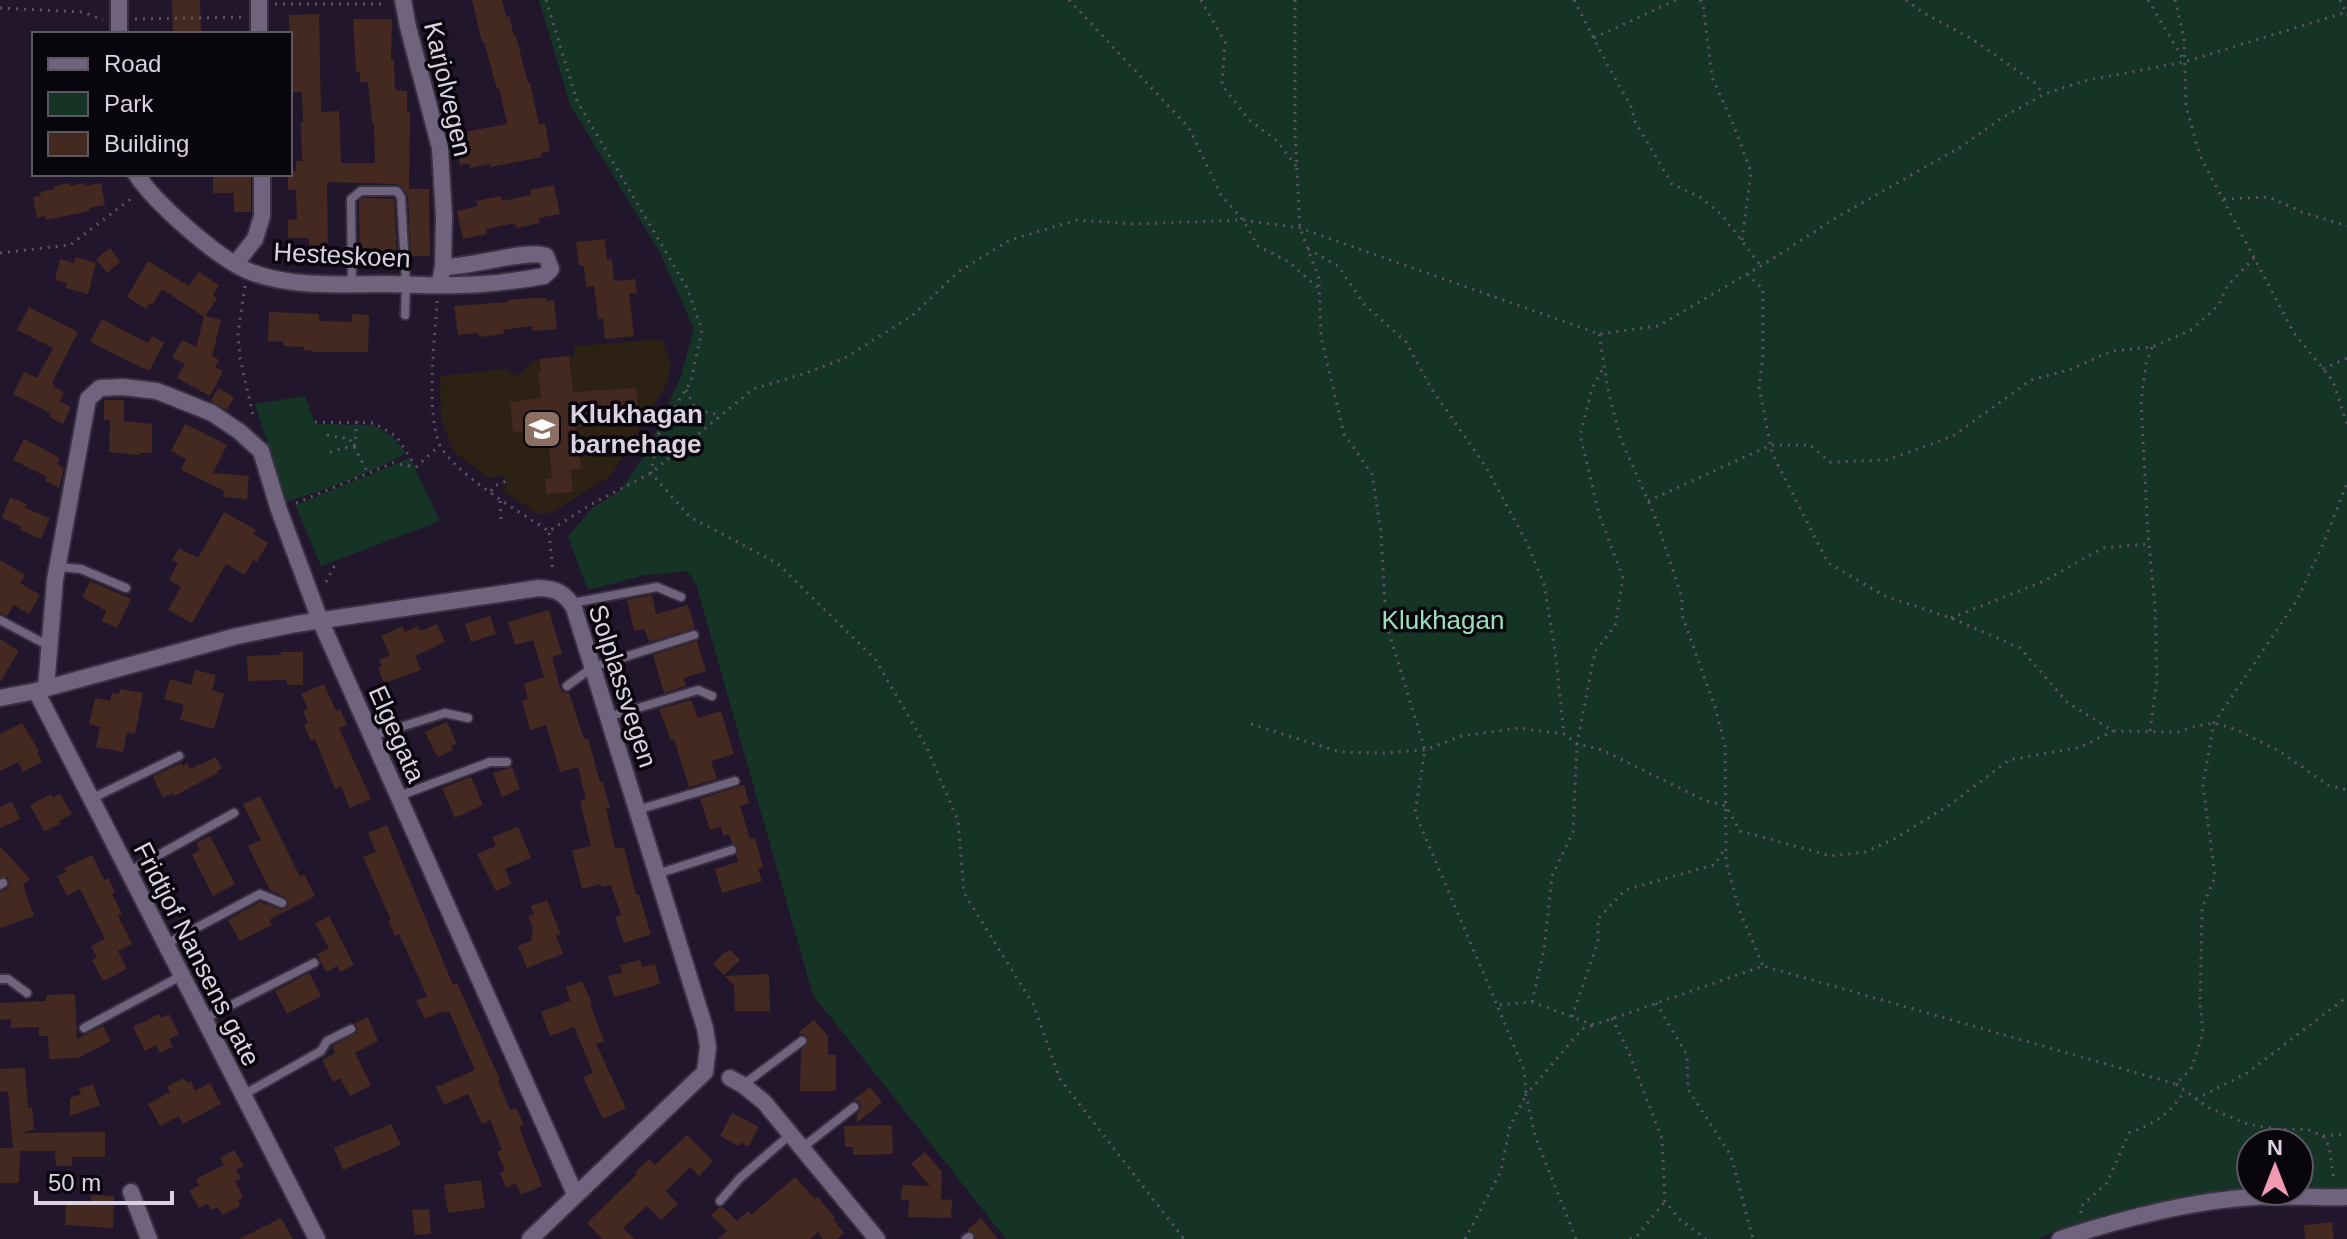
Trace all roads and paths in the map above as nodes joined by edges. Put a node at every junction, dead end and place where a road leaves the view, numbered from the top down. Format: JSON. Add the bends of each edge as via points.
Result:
{"nodes":[{"id":1,"x":119,"y":0,"type":"edge"},
{"id":2,"x":259,"y":0,"type":"edge"},
{"id":3,"x":403,"y":0,"type":"edge"},
{"id":4,"x":546,"y":0,"type":"edge"},
{"id":5,"x":1069,"y":0,"type":"edge"},
{"id":6,"x":1201,"y":0,"type":"edge"},
{"id":7,"x":1295,"y":0,"type":"edge"},
{"id":8,"x":1574,"y":0,"type":"edge"},
{"id":9,"x":1676,"y":0,"type":"edge"},
{"id":10,"x":1700,"y":0,"type":"edge"},
{"id":11,"x":1906,"y":0,"type":"edge"},
{"id":12,"x":2148,"y":0,"type":"edge"},
{"id":13,"x":2175,"y":0,"type":"edge"},
{"id":14,"x":2340,"y":0,"type":"edge"},
{"id":15,"x":0,"y":8,"type":"edge"},
{"id":16,"x":2346,"y":13,"type":"edge"},
{"id":17,"x":119,"y":27,"type":"edge"},
{"id":18,"x":259,"y":32,"type":"edge"},
{"id":19,"x":1594,"y":38,"type":"junction"},
{"id":20,"x":2184,"y":62,"type":"junction"},
{"id":21,"x":2044,"y":94,"type":"junction"},
{"id":22,"x":1297,"y":167,"type":"junction"},
{"id":23,"x":262,"y":176,"type":"edge"},
{"id":24,"x":140,"y":180,"type":"edge"},
{"id":25,"x":2223,"y":199,"type":"junction"},
{"id":26,"x":1243,"y":220,"type":"junction"},
{"id":27,"x":2347,"y":226,"type":"edge"},
{"id":28,"x":1300,"y":228,"type":"junction"},
{"id":29,"x":1742,"y":240,"type":"junction"},
{"id":30,"x":1308,"y":249,"type":"junction"},
{"id":31,"x":0,"y":253,"type":"edge"},
{"id":32,"x":2254,"y":258,"type":"junction"},
{"id":33,"x":1761,"y":266,"type":"junction"},
{"id":34,"x":242,"y":267,"type":"junction"},
{"id":35,"x":443,"y":267,"type":"junction"},
{"id":36,"x":1747,"y":274,"type":"junction"},
{"id":37,"x":352,"y":284,"type":"junction"},
{"id":38,"x":406,"y":284,"type":"junction"},
{"id":39,"x":438,"y":285,"type":"junction"},
{"id":40,"x":1319,"y":289,"type":"junction"},
{"id":41,"x":405,"y":315,"type":"dead end"},
{"id":42,"x":1599,"y":334,"type":"junction"},
{"id":43,"x":2152,"y":347,"type":"junction"},
{"id":44,"x":2347,"y":358,"type":"edge"},
{"id":45,"x":1604,"y":366,"type":"junction"},
{"id":46,"x":2323,"y":369,"type":"junction"},
{"id":47,"x":686,"y":390,"type":"junction"},
{"id":48,"x":721,"y":415,"type":"junction"},
{"id":49,"x":357,"y":421,"type":"junction"},
{"id":50,"x":315,"y":422,"type":"dead end"},
{"id":51,"x":2347,"y":424,"type":"edge"},
{"id":52,"x":327,"y":435,"type":"dead end"},
{"id":53,"x":355,"y":445,"type":"junction"},
{"id":54,"x":440,"y":445,"type":"junction"},
{"id":55,"x":1771,"y":445,"type":"junction"},
{"id":56,"x":261,"y":451,"type":"junction"},
{"id":57,"x":330,"y":452,"type":"dead end"},
{"id":58,"x":416,"y":467,"type":"junction"},
{"id":59,"x":368,"y":473,"type":"junction"},
{"id":60,"x":651,"y":473,"type":"junction"},
{"id":61,"x":506,"y":481,"type":"dead end"},
{"id":62,"x":2347,"y":483,"type":"edge"},
{"id":63,"x":491,"y":491,"type":"junction"},
{"id":64,"x":500,"y":499,"type":"junction"},
{"id":65,"x":1648,"y":501,"type":"junction"},
{"id":66,"x":279,"y":510,"type":"junction"},
{"id":67,"x":501,"y":521,"type":"dead end"},
{"id":68,"x":549,"y":531,"type":"junction"},
{"id":69,"x":2149,"y":544,"type":"junction"},
{"id":70,"x":58,"y":567,"type":"junction"},
{"id":71,"x":126,"y":588,"type":"dead end"},
{"id":72,"x":553,"y":588,"type":"junction"},
{"id":73,"x":681,"y":597,"type":"dead end"},
{"id":74,"x":571,"y":603,"type":"junction"},
{"id":75,"x":1951,"y":618,"type":"junction"},
{"id":76,"x":0,"y":620,"type":"edge"},
{"id":77,"x":320,"y":620,"type":"junction"},
{"id":78,"x":694,"y":635,"type":"dead end"},
{"id":79,"x":49,"y":646,"type":"junction"},
{"id":80,"x":593,"y":667,"type":"junction"},
{"id":81,"x":567,"y":686,"type":"dead end"},
{"id":82,"x":41,"y":690,"type":"junction"},
{"id":83,"x":712,"y":696,"type":"dead end"},
{"id":84,"x":0,"y":698,"type":"edge"},
{"id":85,"x":608,"y":717,"type":"junction"},
{"id":86,"x":468,"y":718,"type":"dead end"},
{"id":87,"x":2214,"y":723,"type":"junction"},
{"id":88,"x":1251,"y":724,"type":"dead end"},
{"id":89,"x":2113,"y":731,"type":"junction"},
{"id":90,"x":2150,"y":731,"type":"junction"},
{"id":91,"x":1564,"y":734,"type":"junction"},
{"id":92,"x":371,"y":736,"type":"junction"},
{"id":93,"x":1577,"y":744,"type":"junction"},
{"id":94,"x":1425,"y":750,"type":"junction"},
{"id":95,"x":179,"y":756,"type":"dead end"},
{"id":96,"x":507,"y":762,"type":"dead end"},
{"id":97,"x":735,"y":781,"type":"dead end"},
{"id":98,"x":2347,"y":790,"type":"edge"},
{"id":99,"x":398,"y":797,"type":"junction"},
{"id":100,"x":90,"y":799,"type":"junction"},
{"id":101,"x":1726,"y":806,"type":"junction"},
{"id":102,"x":637,"y":810,"type":"junction"},
{"id":103,"x":234,"y":813,"type":"dead end"},
{"id":104,"x":1726,"y":846,"type":"junction"},
{"id":105,"x":732,"y":850,"type":"dead end"},
{"id":106,"x":128,"y":873,"type":"junction"},
{"id":107,"x":657,"y":874,"type":"junction"},
{"id":108,"x":282,"y":903,"type":"dead end"},
{"id":109,"x":165,"y":945,"type":"junction"},
{"id":110,"x":314,"y":963,"type":"dead end"},
{"id":111,"x":1763,"y":966,"type":"junction"},
{"id":112,"x":181,"y":976,"type":"junction"},
{"id":113,"x":0,"y":979,"type":"edge"},
{"id":114,"x":27,"y":993,"type":"dead end"},
{"id":115,"x":2347,"y":997,"type":"edge"},
{"id":116,"x":1532,"y":1002,"type":"junction"},
{"id":117,"x":1656,"y":1003,"type":"junction"},
{"id":118,"x":1497,"y":1005,"type":"junction"},
{"id":119,"x":1572,"y":1017,"type":"junction"},
{"id":120,"x":1612,"y":1018,"type":"junction"},
{"id":121,"x":203,"y":1019,"type":"junction"},
{"id":122,"x":1594,"y":1025,"type":"junction"},
{"id":123,"x":84,"y":1028,"type":"dead end"},
{"id":124,"x":351,"y":1029,"type":"dead end"},
{"id":125,"x":802,"y":1041,"type":"dead end"},
{"id":126,"x":737,"y":1081,"type":"joint"},
{"id":127,"x":2176,"y":1084,"type":"junction"},
{"id":128,"x":2184,"y":1091,"type":"junction"},
{"id":129,"x":243,"y":1095,"type":"junction"},
{"id":130,"x":1526,"y":1095,"type":"junction"},
{"id":131,"x":2196,"y":1099,"type":"junction"},
{"id":132,"x":854,"y":1107,"type":"dead end"},
{"id":133,"x":791,"y":1134,"type":"junction"},
{"id":134,"x":2347,"y":1134,"type":"edge"},
{"id":135,"x":2323,"y":1136,"type":"junction"},
{"id":136,"x":802,"y":1148,"type":"junction"},
{"id":137,"x":131,"y":1192,"type":"dead end"},
{"id":138,"x":575,"y":1194,"type":"junction"},
{"id":139,"x":2342,"y":1198,"type":"edge"},
{"id":140,"x":720,"y":1201,"type":"dead end"},
{"id":141,"x":1665,"y":1201,"type":"junction"},
{"id":142,"x":2087,"y":1231,"type":"junction"},
{"id":143,"x":149,"y":1239,"type":"edge"},
{"id":144,"x":317,"y":1239,"type":"edge"},
{"id":145,"x":530,"y":1239,"type":"edge"},
{"id":146,"x":877,"y":1239,"type":"edge"},
{"id":147,"x":1184,"y":1239,"type":"edge"},
{"id":148,"x":1465,"y":1239,"type":"edge"},
{"id":149,"x":1576,"y":1239,"type":"edge"},
{"id":150,"x":1630,"y":1239,"type":"edge"},
{"id":151,"x":1706,"y":1239,"type":"edge"},
{"id":152,"x":1753,"y":1239,"type":"edge"},
{"id":153,"x":2060,"y":1239,"type":"edge"}],
"edges":[{"from":1,"to":17,"type":"street"},
{"from":2,"to":18,"type":"street"},
{"from":3,"to":35,"type":"street","name":"Karjolvegen","via":[[440,148]]},
{"from":4,"to":47,"type":"path","via":[[577,101],[687,288],[702,330]]},
{"from":5,"to":26,"type":"path","via":[[1189,128],[1221,195]]},
{"from":6,"to":22,"type":"path","via":[[1225,42],[1222,85]]},
{"from":7,"to":22,"type":"path"},
{"from":8,"to":19,"type":"path"},
{"from":9,"to":19,"type":"path"},
{"from":10,"to":29,"type":"path","via":[[1712,77],[1751,172]]},
{"from":11,"to":21,"type":"path","via":[[1972,39]]},
{"from":12,"to":20,"type":"path"},
{"from":13,"to":20,"type":"path"},
{"from":14,"to":16,"type":"path"},
{"from":15,"to":17,"type":"path","via":[[83,12]]},
{"from":16,"to":20,"type":"path"},
{"from":19,"to":29,"type":"path","via":[[1672,184],[1700,197]]},
{"from":20,"to":21,"type":"path"},
{"from":20,"to":25,"type":"path","via":[[2186,106],[2200,156]]},
{"from":21,"to":33,"type":"path"},
{"from":22,"to":28,"type":"path"},
{"from":23,"to":34,"type":"street","via":[[262,216]]},
{"from":24,"to":31,"type":"path","via":[[70,245]]},
{"from":24,"to":34,"type":"street","name":"Hesteskoen","via":[[205,243]]},
{"from":25,"to":27,"type":"path","via":[[2269,197]]},
{"from":25,"to":32,"type":"path"},
{"from":26,"to":28,"type":"path"},
{"from":26,"to":40,"type":"path","via":[[1258,246],[1289,262]]},
{"from":26,"to":48,"type":"path","via":[[1077,220],[1010,240],[958,272],[912,316],[843,359],[753,389]]},
{"from":28,"to":30,"type":"path"},
{"from":28,"to":42,"type":"path"},
{"from":29,"to":33,"type":"path"},
{"from":30,"to":40,"type":"path"},
{"from":30,"to":91,"type":"path","via":[[1338,266],[1364,304],[1406,342],[1486,467],[1527,543],[1544,584]]},
{"from":32,"to":43,"type":"path","via":[[2228,285],[2218,306],[2191,330]]},
{"from":32,"to":46,"type":"path","via":[[2294,333]]},
{"from":33,"to":36,"type":"path"},
{"from":34,"to":37,"type":"street","name":"Hesteskoen","via":[[271,278]]},
{"from":34,"to":56,"type":"path","via":[[240,358]]},
{"from":35,"to":39,"type":"street","name":"Karjolvegen"},
{"from":35,"to":39,"type":"street","name":"Hesteskoen","via":[[536,252],[546,256],[551,269],[524,280]]},
{"from":36,"to":42,"type":"path","via":[[1658,326]]},
{"from":36,"to":55,"type":"path","via":[[1763,289],[1759,387]]},
{"from":37,"to":38,"type":"street","name":"Hesteskoen"},
{"from":37,"to":38,"type":"lane","via":[[351,199],[361,191],[397,191],[401,197]]},
{"from":38,"to":39,"type":"street","name":"Hesteskoen"},
{"from":38,"to":41,"type":"lane"},
{"from":39,"to":54,"type":"path","via":[[433,391]]},
{"from":40,"to":94,"type":"path","via":[[1321,337],[1344,434],[1372,474],[1386,623]]},
{"from":42,"to":45,"type":"path"},
{"from":43,"to":55,"type":"path","via":[[2112,351],[2031,380],[1953,436],[1887,460],[1830,462],[1810,445]]},
{"from":43,"to":69,"type":"path","via":[[2141,402]]},
{"from":44,"to":46,"type":"path"},
{"from":45,"to":65,"type":"path","via":[[1620,437]]},
{"from":45,"to":93,"type":"path","via":[[1580,435],[1599,514],[1623,578],[1615,626],[1595,651]]},
{"from":46,"to":51,"type":"path","via":[[2333,381]]},
{"from":47,"to":48,"type":"path","via":[[696,410]]},
{"from":47,"to":60,"type":"path","via":[[658,435]]},
{"from":48,"to":60,"type":"path"},
{"from":49,"to":50,"type":"path"},
{"from":49,"to":53,"type":"path"},
{"from":49,"to":58,"type":"path","via":[[374,423],[396,436]]},
{"from":52,"to":53,"type":"path"},
{"from":53,"to":57,"type":"path"},
{"from":53,"to":59,"type":"path"},
{"from":54,"to":58,"type":"path"},
{"from":54,"to":63,"type":"path","via":[[458,468]]},
{"from":55,"to":65,"type":"path"},
{"from":55,"to":75,"type":"path","via":[[1828,563],[1885,596]]},
{"from":56,"to":66,"type":"street","name":"Elgegata"},
{"from":56,"to":70,"type":"street","via":[[212,413],[157,391],[100,388],[88,399]]},
{"from":58,"to":59,"type":"path","via":[[393,463]]},
{"from":59,"to":66,"type":"path"},
{"from":60,"to":68,"type":"path"},
{"from":60,"to":147,"type":"path","via":[[690,517],[777,563],[875,659],[927,748],[958,821],[964,893],[1033,1004],[1060,1079]]},
{"from":61,"to":63,"type":"path"},
{"from":62,"to":87,"type":"path","via":[[2297,600]]},
{"from":63,"to":64,"type":"path"},
{"from":64,"to":67,"type":"path"},
{"from":64,"to":68,"type":"path"},
{"from":65,"to":101,"type":"path","via":[[1725,745]]},
{"from":66,"to":77,"type":"street","name":"Elgegata"},
{"from":68,"to":72,"type":"path"},
{"from":69,"to":75,"type":"path","via":[[2103,548],[2042,582]]},
{"from":69,"to":90,"type":"path","via":[[2157,680]]},
{"from":70,"to":71,"type":"lane","via":[[81,569]]},
{"from":70,"to":79,"type":"street"},
{"from":72,"to":74,"type":"street","name":"Solplassvegen"},
{"from":72,"to":77,"type":"street","name":"Solplassvegen","via":[[512,584]]},
{"from":73,"to":74,"type":"lane","via":[[657,587]]},
{"from":74,"to":80,"type":"street","name":"Solplassvegen"},
{"from":75,"to":89,"type":"path","via":[[2020,648],[2067,702]]},
{"from":76,"to":79,"type":"lane"},
{"from":77,"to":82,"type":"street","name":"Solplassvegen","via":[[237,636]]},
{"from":77,"to":92,"type":"street","name":"Elgegata"},
{"from":78,"to":80,"type":"lane"},
{"from":79,"to":82,"type":"street"},
{"from":80,"to":81,"type":"lane"},
{"from":80,"to":85,"type":"street","name":"Solplassvegen"},
{"from":82,"to":84,"type":"street","name":"Solplassvegen"},
{"from":82,"to":100,"type":"street","name":"Fridtjof Nansens gate"},
{"from":83,"to":85,"type":"lane","via":[[698,690]]},
{"from":85,"to":102,"type":"street","name":"Solplassvegen"},
{"from":86,"to":92,"type":"lane","via":[[445,713]]},
{"from":87,"to":90,"type":"path","via":[[2178,732]]},
{"from":87,"to":98,"type":"path","via":[[2279,751],[2328,785]]},
{"from":87,"to":127,"type":"path","via":[[2203,785],[2215,877],[2202,908],[2203,1034],[2191,1069]]},
{"from":88,"to":94,"type":"path","via":[[1340,752]]},
{"from":89,"to":90,"type":"path"},
{"from":89,"to":101,"type":"path","via":[[2081,747],[2009,760],[1951,804],[1865,852],[1831,856],[1740,831]]},
{"from":91,"to":93,"type":"path"},
{"from":91,"to":94,"type":"path","via":[[1519,728],[1461,736]]},
{"from":92,"to":99,"type":"street","name":"Elgegata"},
{"from":93,"to":101,"type":"path","via":[[1602,750]]},
{"from":93,"to":116,"type":"path","via":[[1573,832],[1552,876]]},
{"from":94,"to":118,"type":"path","via":[[1415,813]]},
{"from":95,"to":100,"type":"lane"},
{"from":96,"to":99,"type":"lane","via":[[490,762]]},
{"from":97,"to":102,"type":"lane"},
{"from":99,"to":138,"type":"street","name":"Elgegata"},
{"from":100,"to":106,"type":"street","name":"Fridtjof Nansens gate"},
{"from":101,"to":104,"type":"path"},
{"from":102,"to":107,"type":"street","name":"Solplassvegen"},
{"from":103,"to":106,"type":"lane"},
{"from":104,"to":111,"type":"path","via":[[1740,912]]},
{"from":104,"to":119,"type":"path","via":[[1714,865],[1625,890],[1598,919],[1598,941]]},
{"from":105,"to":107,"type":"lane"},
{"from":106,"to":109,"type":"street","name":"Fridtjof Nansens gate"},
{"from":107,"to":138,"type":"street","name":"Solplassvegen","via":[[705,1028],[705,1072]]},
{"from":108,"to":109,"type":"lane","via":[[260,894]]},
{"from":109,"to":112,"type":"street","name":"Fridtjof Nansens gate"},
{"from":110,"to":121,"type":"lane"},
{"from":111,"to":117,"type":"path"},
{"from":111,"to":127,"type":"path"},
{"from":112,"to":121,"type":"street","name":"Fridtjof Nansens gate"},
{"from":112,"to":123,"type":"lane"},
{"from":113,"to":114,"type":"lane"},
{"from":115,"to":131,"type":"path","via":[[2247,1073]]},
{"from":116,"to":118,"type":"path"},
{"from":116,"to":119,"type":"path"},
{"from":117,"to":120,"type":"path"},
{"from":117,"to":152,"type":"path","via":[[1687,1055],[1688,1089],[1731,1156]]},
{"from":118,"to":130,"type":"path","via":[[1524,1070]]},
{"from":119,"to":122,"type":"path"},
{"from":120,"to":122,"type":"path"},
{"from":120,"to":141,"type":"path","via":[[1662,1139]]},
{"from":121,"to":129,"type":"street","name":"Fridtjof Nansens gate"},
{"from":122,"to":130,"type":"path","via":[[1582,1029]]},
{"from":124,"to":129,"type":"lane"},
{"from":125,"to":126,"type":"lane"},
{"from":126,"to":133,"type":"street"},
{"from":127,"to":128,"type":"path"},
{"from":128,"to":131,"type":"path"},
{"from":128,"to":142,"type":"path","via":[[2175,1107],[2129,1133],[2107,1183],[2081,1206]]},
{"from":129,"to":144,"type":"street","name":"Fridtjof Nansens gate"},
{"from":130,"to":148,"type":"path","via":[[1510,1126],[1501,1171]]},
{"from":130,"to":149,"type":"path","via":[[1535,1136]]},
{"from":131,"to":135,"type":"path","via":[[2247,1124],[2306,1129]]},
{"from":132,"to":136,"type":"lane"},
{"from":133,"to":136,"type":"street"},
{"from":133,"to":140,"type":"lane"},
{"from":134,"to":135,"type":"path"},
{"from":135,"to":139,"type":"path"},
{"from":136,"to":146,"type":"street"},
{"from":137,"to":143,"type":"street"},
{"from":138,"to":145,"type":"street","name":"Solplassvegen"},
{"from":139,"to":142,"type":"street","via":[[2254,1197]]},
{"from":141,"to":150,"type":"path"},
{"from":141,"to":151,"type":"path"},
{"from":142,"to":153,"type":"street"}]}
